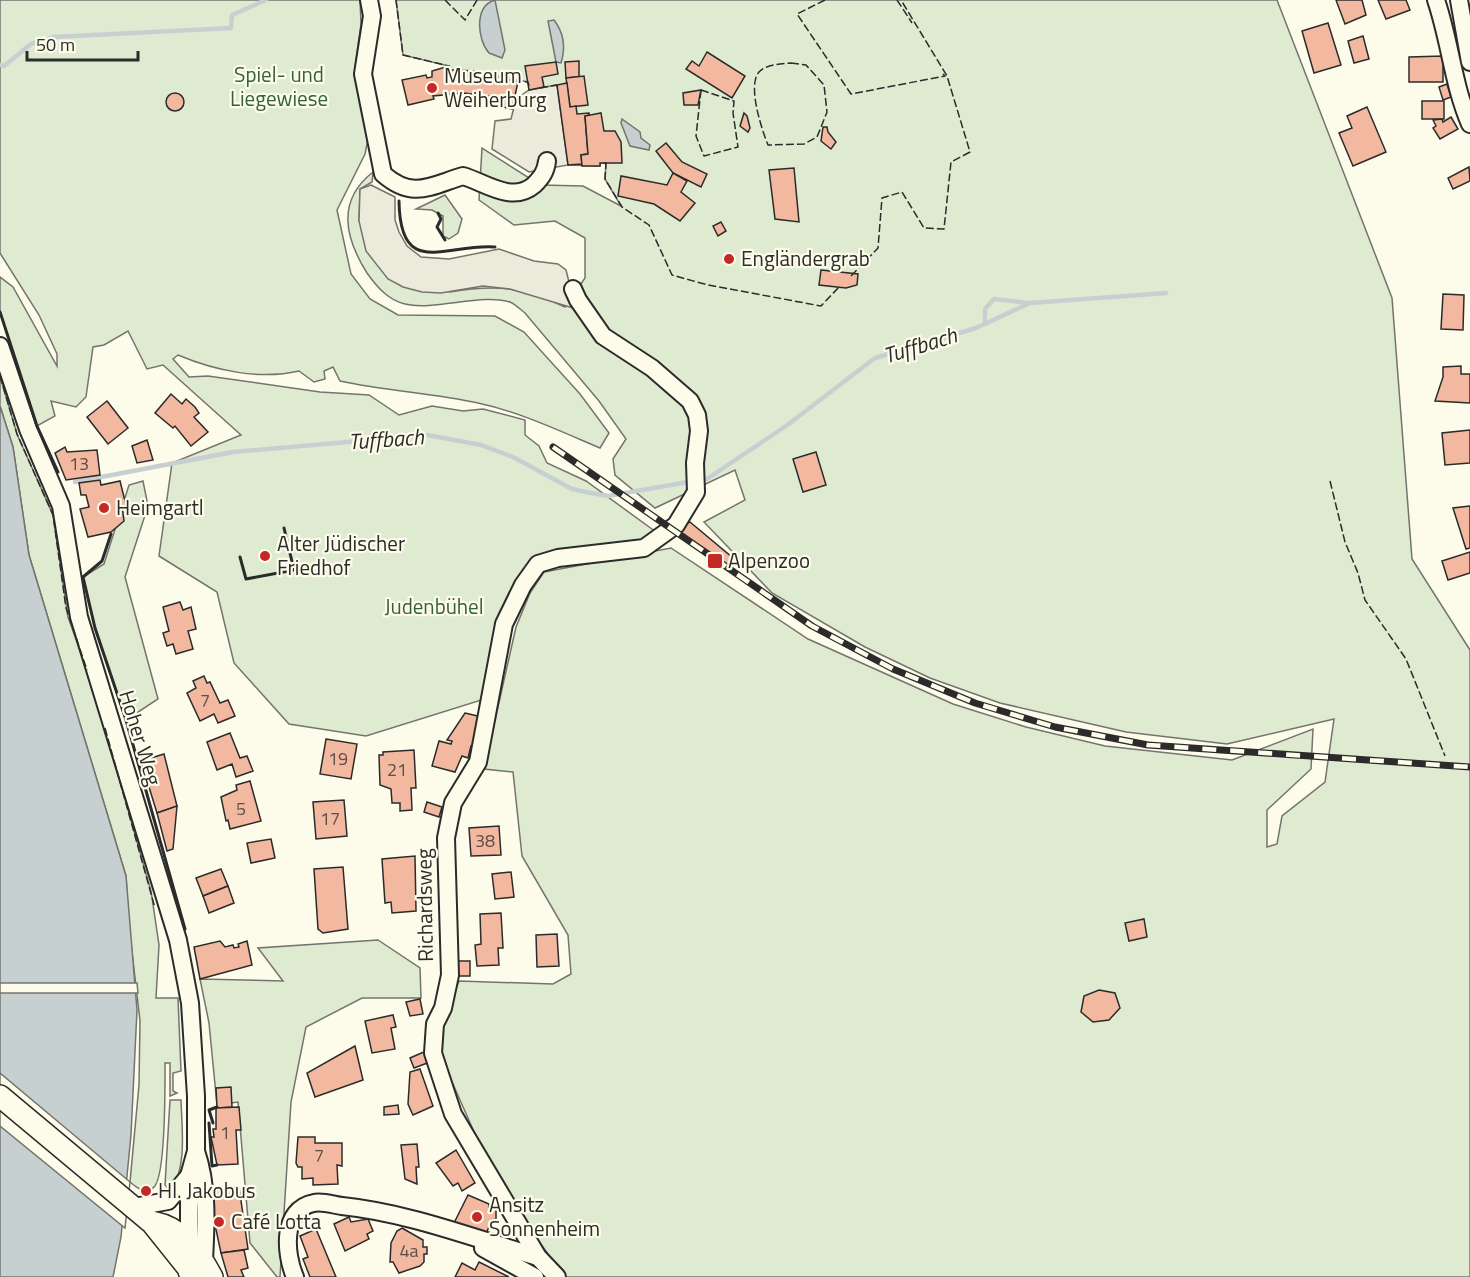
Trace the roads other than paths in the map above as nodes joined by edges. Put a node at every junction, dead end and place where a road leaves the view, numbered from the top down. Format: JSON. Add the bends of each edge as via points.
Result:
{"nodes":[{"id":1,"x":369,"y":0,"type":"edge"},
{"id":2,"x":1436,"y":0,"type":"edge"},
{"id":3,"x":1460,"y":0,"type":"edge"},
{"id":4,"x":1470,"y":62,"type":"edge"},
{"id":5,"x":1470,"y":124,"type":"edge"},
{"id":6,"x":547,"y":161,"type":"dead end"},
{"id":7,"x":573,"y":289,"type":"dead end"},
{"id":8,"x":0,"y":346,"type":"edge"},
{"id":9,"x":0,"y":1096,"type":"edge"},
{"id":10,"x":196,"y":1151,"type":"junction"},
{"id":11,"x":189,"y":1176,"type":"junction"},
{"id":12,"x":134,"y":1207,"type":"junction"},
{"id":13,"x":458,"y":1234,"type":"junction"},
{"id":14,"x":538,"y":1257,"type":"junction"},
{"id":15,"x":197,"y":1266,"type":"edge"},
{"id":16,"x":295,"y":1277,"type":"edge"},
{"id":17,"x":535,"y":1277,"type":"edge"},
{"id":18,"x":557,"y":1277,"type":"edge"}],
"edges":[{"from":1,"to":6,"type":"street","via":[[372,16],[363,74],[383,174],[410,189],[423,189],[463,176],[496,190],[522,191],[544,174]]},
{"from":2,"to":5,"type":"street","via":[[1450,48],[1458,98]]},
{"from":3,"to":4,"type":"street"},
{"from":7,"to":14,"type":"street","name":"Richardsweg","via":[[603,336],[652,368],[690,401],[699,431],[696,492],[676,525],[644,548],[538,564],[523,585],[504,624],[478,762],[453,803],[446,838],[450,975],[435,1024],[433,1053],[453,1114]]},
{"from":8,"to":10,"type":"street","name":"Hoher Weg","via":[[28,429],[61,506],[80,618],[178,940],[190,1012]]},
{"from":9,"to":12,"type":"main road"},
{"from":10,"to":11,"type":"street","name":"Hoher Weg"},
{"from":10,"to":15,"type":"street","name":"Hoher Weg","via":[[203,1173],[206,1230]]},
{"from":11,"to":12,"type":"street","via":[[168,1201]]},
{"from":11,"to":15,"type":"street","name":"Hoher Weg"},
{"from":12,"to":15,"type":"main road","via":[[152,1223],[171,1226]]},
{"from":13,"to":14,"type":"street"},
{"from":13,"to":16,"type":"street","via":[[378,1210],[314,1203],[295,1214],[287,1234],[290,1267]]},
{"from":13,"to":17,"type":"street"},
{"from":14,"to":18,"type":"street","name":"Richardsweg"}]}
